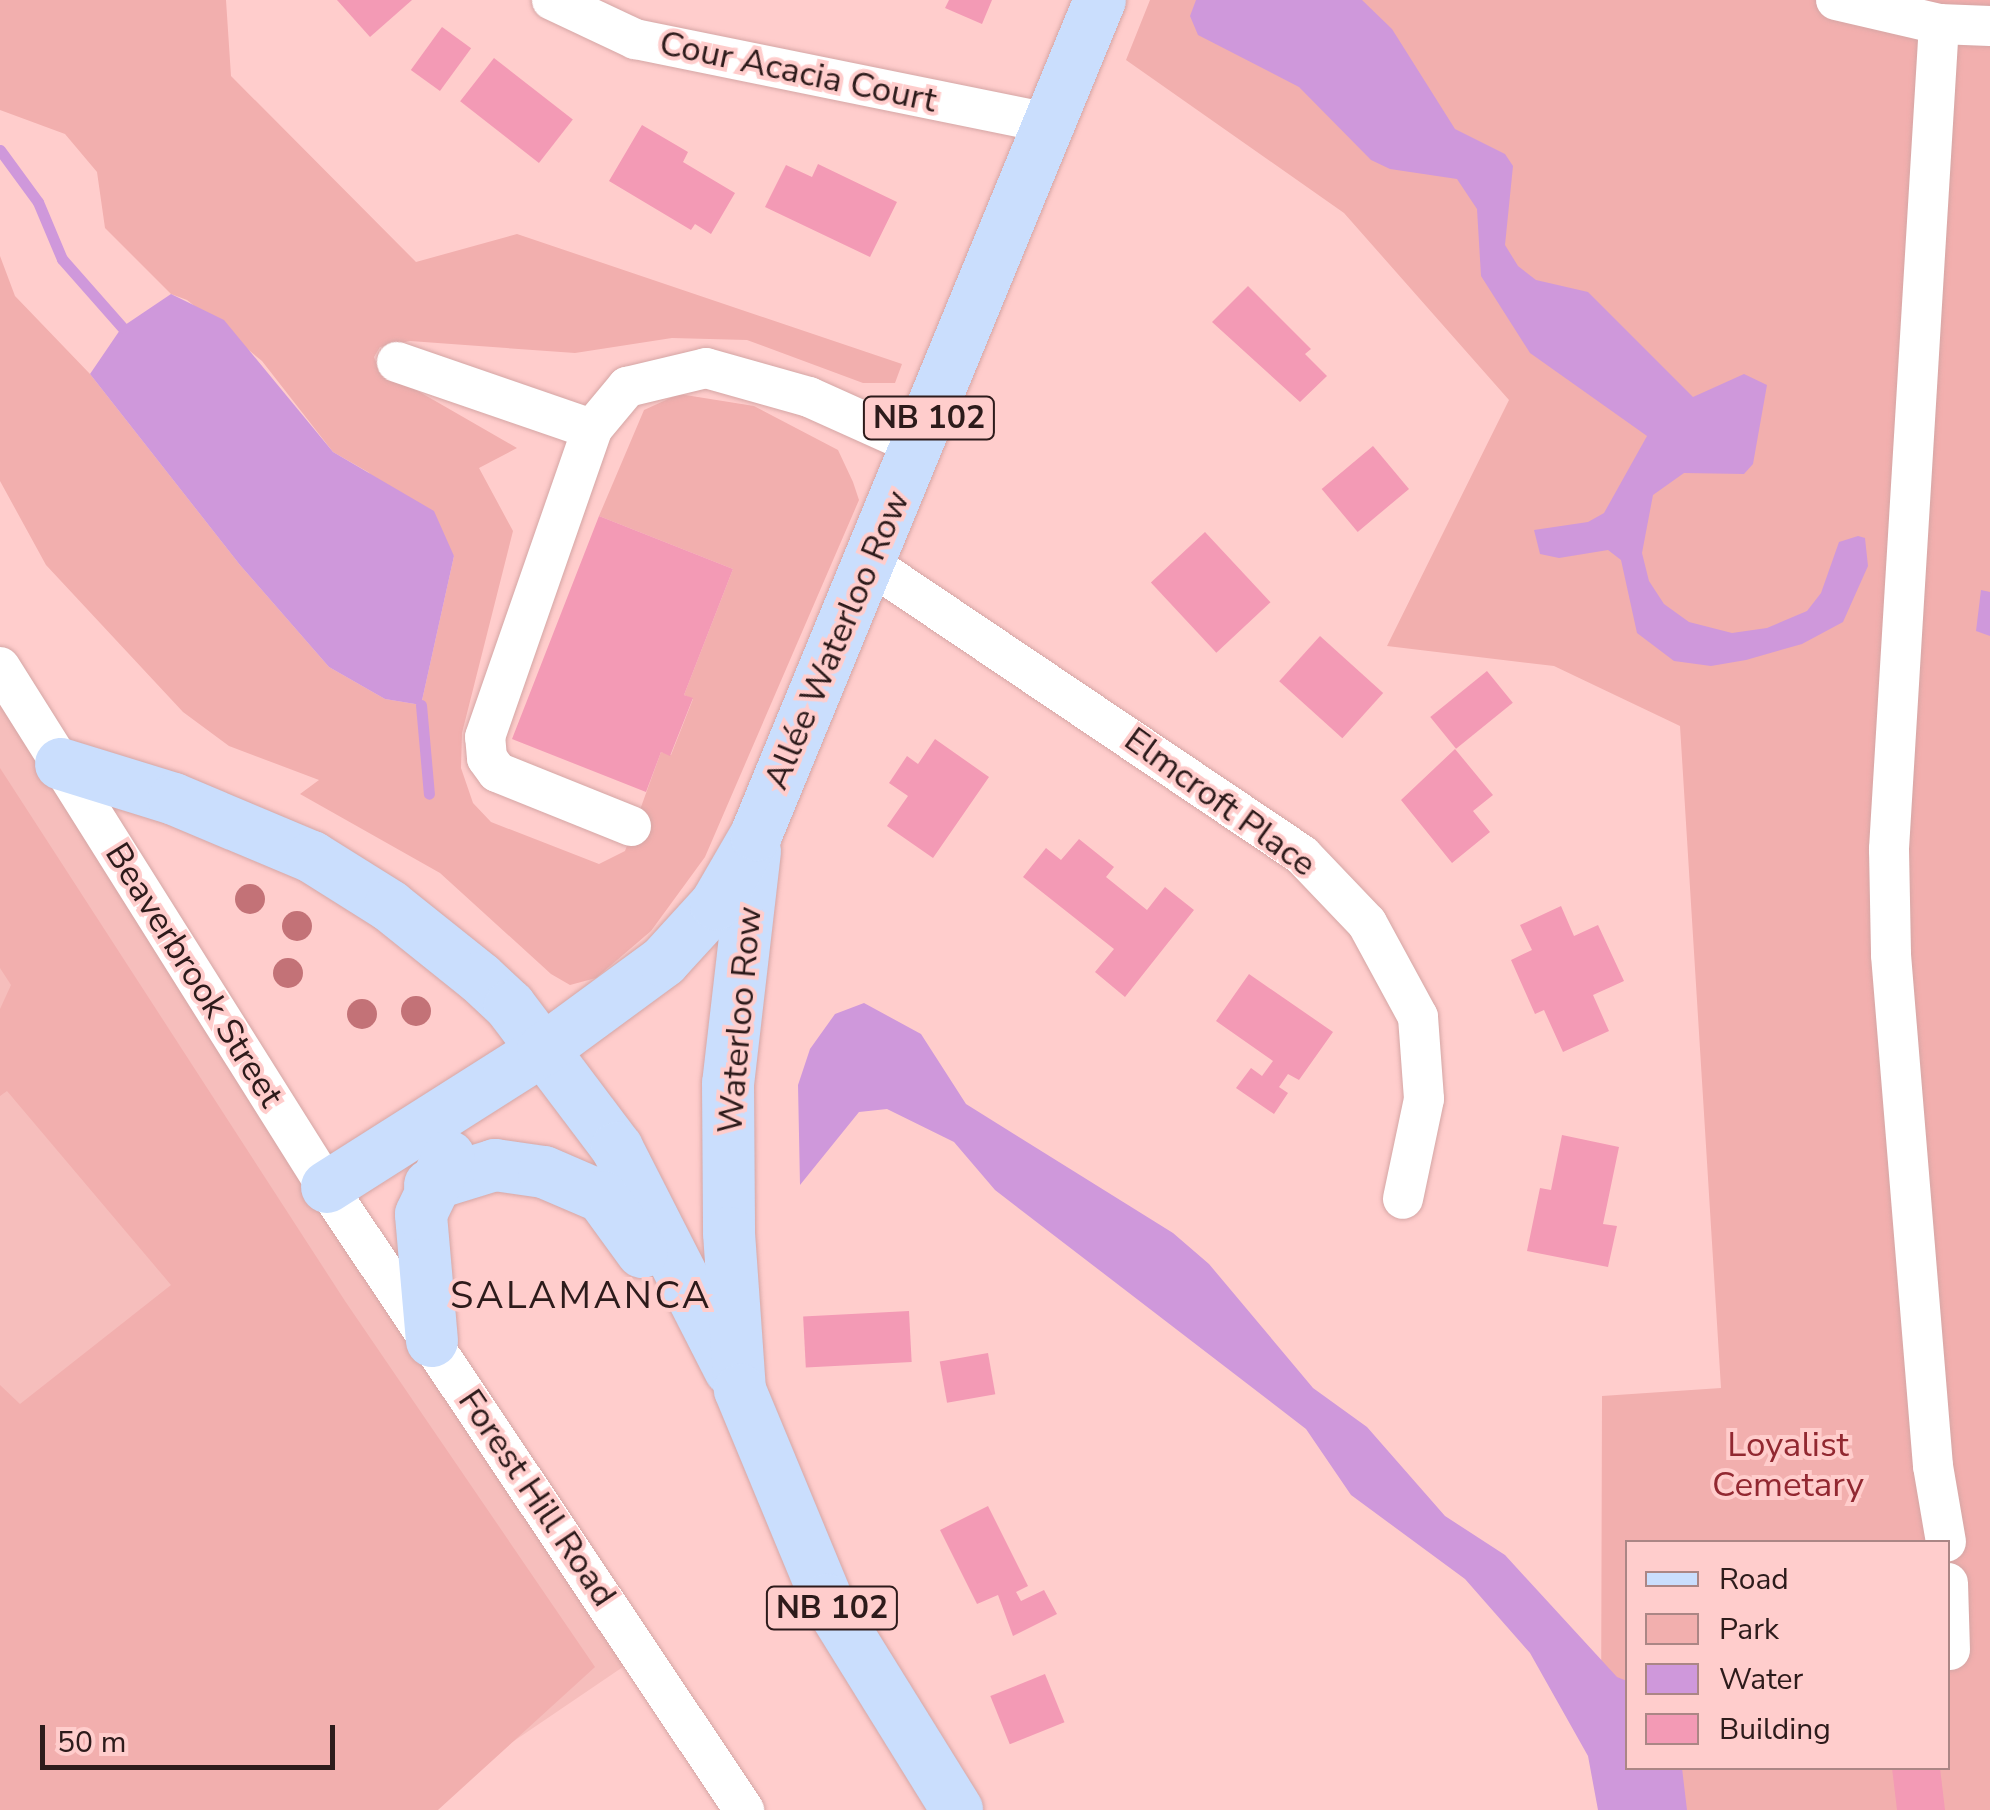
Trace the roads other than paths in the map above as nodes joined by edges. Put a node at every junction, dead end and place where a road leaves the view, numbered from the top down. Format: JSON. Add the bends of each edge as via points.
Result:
{"nodes":[{"id":1,"x":552,"y":0,"type":"edge"},
{"id":2,"x":1100,"y":0,"type":"edge"},
{"id":3,"x":1836,"y":0,"type":"edge"},
{"id":4,"x":1939,"y":24,"type":"junction"},
{"id":5,"x":1990,"y":26,"type":"edge"},
{"id":6,"x":1051,"y":124,"type":"junction"},
{"id":7,"x":397,"y":362,"type":"dead end"},
{"id":8,"x":592,"y":429,"type":"junction"},
{"id":9,"x":918,"y":446,"type":"junction"},
{"id":10,"x":870,"y":564,"type":"junction"},
{"id":11,"x":0,"y":667,"type":"edge"},
{"id":12,"x":61,"y":764,"type":"junction"},
{"id":13,"x":631,"y":826,"type":"dead end"},
{"id":14,"x":756,"y":835,"type":"junction"},
{"id":15,"x":542,"y":1050,"type":"junction"},
{"id":16,"x":430,"y":1185,"type":"junction"},
{"id":17,"x":327,"y":1187,"type":"junction"},
{"id":18,"x":1403,"y":1200,"type":"dead end"},
{"id":19,"x":432,"y":1341,"type":"junction"},
{"id":20,"x":740,"y":1390,"type":"junction"},
{"id":21,"x":1946,"y":1540,"type":"edge"},
{"id":22,"x":744,"y":1810,"type":"edge"},
{"id":23,"x":956,"y":1810,"type":"edge"}],
"edges":[{"from":1,"to":6,"type":"street","name":"Cour Acacia Court","via":[[635,38]]},
{"from":2,"to":6,"type":"main road","name":"Allée Waterloo Row","number":"NB 102"},
{"from":3,"to":4,"type":"street"},
{"from":4,"to":5,"type":"street"},
{"from":4,"to":21,"type":"street","via":[[1889,849],[1891,955]]},
{"from":6,"to":9,"type":"main road","name":"Allée Waterloo Row","number":"NB 102"},
{"from":7,"to":8,"type":"street"},
{"from":8,"to":9,"type":"street","via":[[626,387],[706,368],[809,397]]},
{"from":8,"to":13,"type":"street","via":[[485,737],[487,758],[498,772]]},
{"from":9,"to":10,"type":"main road","name":"Allée Waterloo Row","number":"NB 102"},
{"from":10,"to":14,"type":"main road","name":"Allée Waterloo Row","number":"NB 102"},
{"from":10,"to":18,"type":"street","name":"Elmcroft Place","via":[[1302,855],[1367,922],[1418,1017],[1424,1099]]},
{"from":11,"to":12,"type":"street","name":"Beaverbrook Street"},
{"from":12,"to":15,"type":"main road","via":[[174,799],[312,857],[438,943],[510,1006]]},
{"from":12,"to":17,"type":"street","name":"Beaverbrook Street"},
{"from":14,"to":15,"type":"main road","via":[[716,904],[664,961]]},
{"from":14,"to":20,"type":"main road","name":"Waterloo Row","number":"NB 102","via":[[728,1083]]},
{"from":15,"to":16,"type":"main road","via":[[468,1130]]},
{"from":15,"to":17,"type":"main road"},
{"from":15,"to":20,"type":"main road","via":[[617,1148]]},
{"from":16,"to":19,"type":"main road","via":[[420,1242]]},
{"from":16,"to":20,"type":"main road","via":[[471,1170],[519,1167],[602,1198]]},
{"from":17,"to":19,"type":"street","name":"Forest Hill Road"},
{"from":19,"to":22,"type":"street","name":"Forest Hill Road"},
{"from":20,"to":23,"type":"main road","name":"Waterloo Row","number":"NB 102","via":[[828,1600]]}]}
